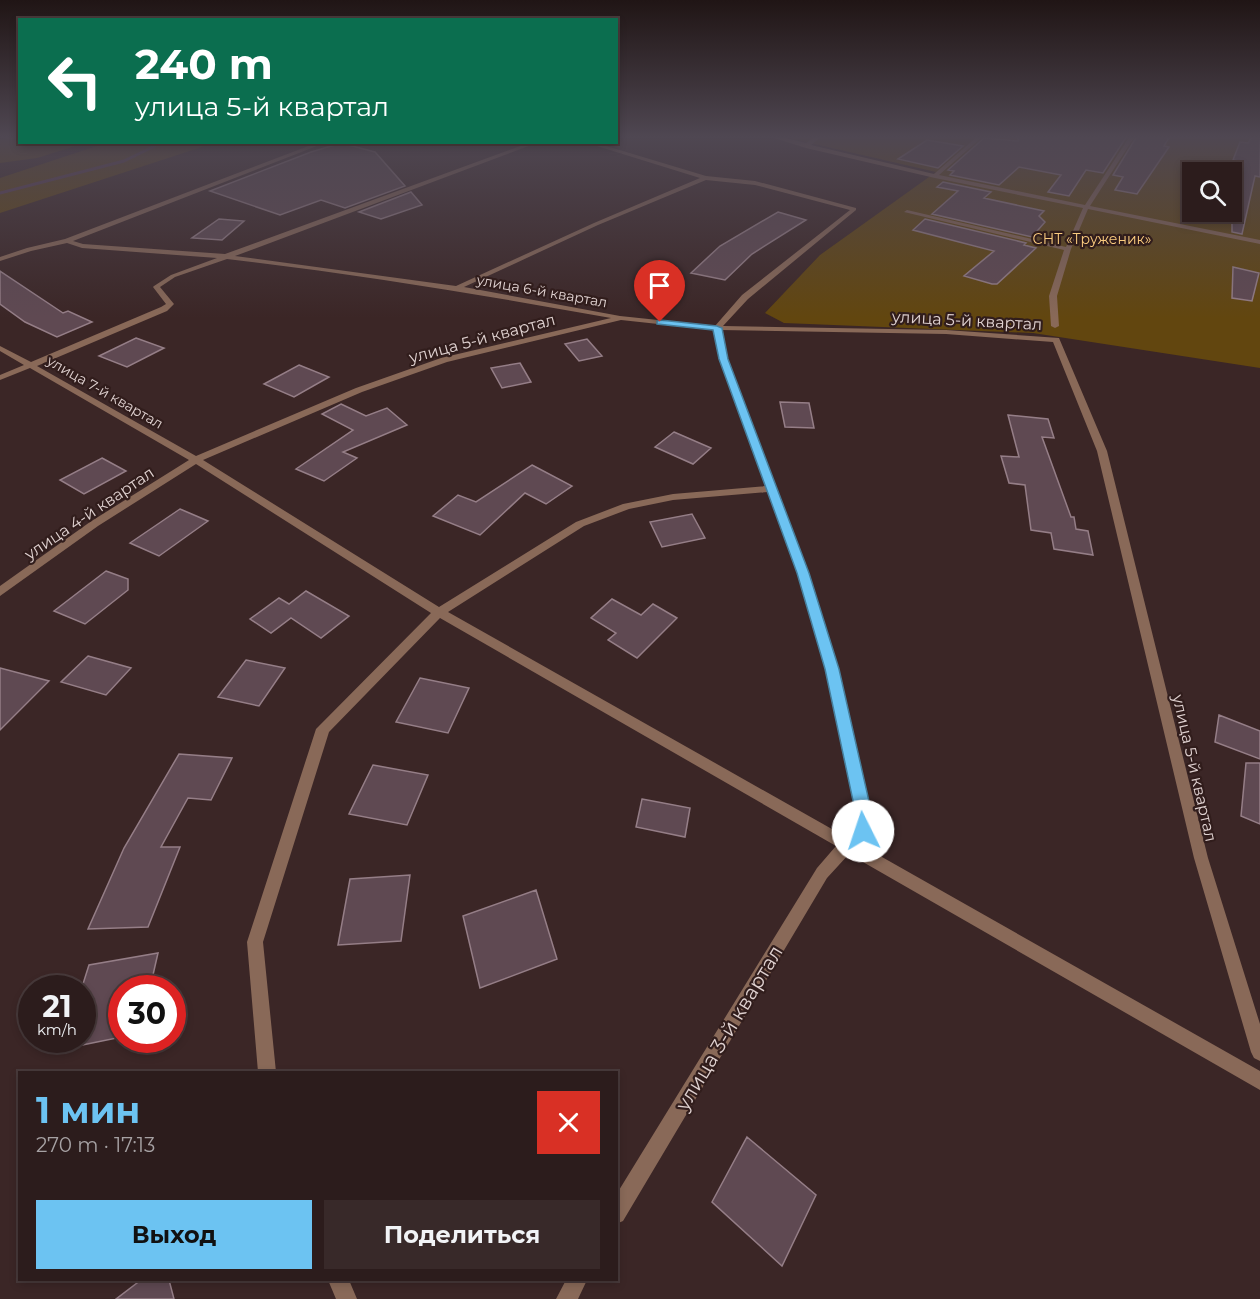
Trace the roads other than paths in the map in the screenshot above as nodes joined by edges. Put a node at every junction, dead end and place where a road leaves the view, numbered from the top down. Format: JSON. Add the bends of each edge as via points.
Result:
{"nodes":[{"id":1,"x":183,"y":197,"type":"edge"},
{"id":2,"x":386,"y":197,"type":"edge"},
{"id":3,"x":661,"y":197,"type":"edge"},
{"id":4,"x":807,"y":197,"type":"edge"},
{"id":5,"x":1035,"y":197,"type":"edge"},
{"id":6,"x":1093,"y":197,"type":"edge"},
{"id":7,"x":1086,"y":207,"type":"junction"},
{"id":8,"x":907,"y":212,"type":"dead end"},
{"id":9,"x":67,"y":241,"type":"junction"},
{"id":10,"x":1260,"y":242,"type":"edge"},
{"id":11,"x":1068,"y":249,"type":"junction"},
{"id":12,"x":222,"y":256,"type":"junction"},
{"id":13,"x":0,"y":260,"type":"edge"},
{"id":14,"x":457,"y":288,"type":"junction"},
{"id":15,"x":621,"y":318,"type":"junction"},
{"id":16,"x":1055,"y":326,"type":"dead end"},
{"id":17,"x":717,"y":328,"type":"junction"},
{"id":18,"x":0,"y":348,"type":"edge"},
{"id":19,"x":31,"y":365,"type":"junction"},
{"id":20,"x":0,"y":378,"type":"edge"},
{"id":21,"x":196,"y":460,"type":"junction"},
{"id":22,"x":770,"y":489,"type":"junction"},
{"id":23,"x":0,"y":592,"type":"edge"},
{"id":24,"x":439,"y":612,"type":"junction"},
{"id":25,"x":846,"y":846,"type":"junction"},
{"id":26,"x":1260,"y":1052,"type":"edge"},
{"id":27,"x":267,"y":1071,"type":"edge"},
{"id":28,"x":1260,"y":1081,"type":"edge"},
{"id":29,"x":618,"y":1211,"type":"edge"},
{"id":30,"x":338,"y":1281,"type":"edge"},
{"id":31,"x":576,"y":1281,"type":"edge"},
{"id":32,"x":347,"y":1299,"type":"edge"},
{"id":33,"x":566,"y":1299,"type":"edge"}],
"edges":[{"from":1,"to":9,"type":"street"},
{"from":2,"to":12,"type":"street"},
{"from":3,"to":14,"type":"street","name":"улица 6-й квартал"},
{"from":4,"to":17,"type":"street","via":[[854,209],[745,297]]},
{"from":5,"to":7,"type":"street"},
{"from":6,"to":7,"type":"street"},
{"from":7,"to":10,"type":"street"},
{"from":7,"to":11,"type":"street"},
{"from":8,"to":11,"type":"street"},
{"from":9,"to":12,"type":"street","via":[[82,246]]},
{"from":9,"to":13,"type":"street"},
{"from":11,"to":16,"type":"street","via":[[1053,297]]},
{"from":12,"to":14,"type":"street"},
{"from":12,"to":19,"type":"street","via":[[156,287],[170,304],[164,309]]},
{"from":14,"to":15,"type":"street","name":"улица 6-й квартал"},
{"from":15,"to":17,"type":"street","name":"улица 5-й квартал"},
{"from":15,"to":21,"type":"street","name":"улица 5-й квартал","via":[[444,360],[359,390]]},
{"from":17,"to":22,"type":"street","name":"улица 3-й квартал","via":[[723,359]]},
{"from":17,"to":26,"type":"street","name":"улица 5-й квартал","via":[[946,332],[1056,340],[1102,451],[1201,858]]},
{"from":18,"to":19,"type":"street","name":"улица 7-й квартал"},
{"from":19,"to":20,"type":"street"},
{"from":19,"to":21,"type":"street","name":"улица 7-й квартал"},
{"from":21,"to":23,"type":"street","name":"улица 4-й квартал","via":[[94,524]]},
{"from":21,"to":24,"type":"street","name":"улица 7-й квартал"},
{"from":22,"to":24,"type":"street","via":[[673,497],[627,507],[580,524]]},
{"from":22,"to":25,"type":"street","name":"улица 3-й квартал","via":[[803,573],[832,669],[863,810],[863,831]]},
{"from":24,"to":25,"type":"street","name":"улица 7-й квартал"},
{"from":24,"to":27,"type":"street","via":[[323,729],[255,942]]},
{"from":25,"to":28,"type":"street","name":"улица 7-й квартал"},
{"from":25,"to":29,"type":"street","name":"улица 3-й квартал","via":[[822,873]]},
{"from":30,"to":32,"type":"street"},
{"from":31,"to":33,"type":"street"}]}
